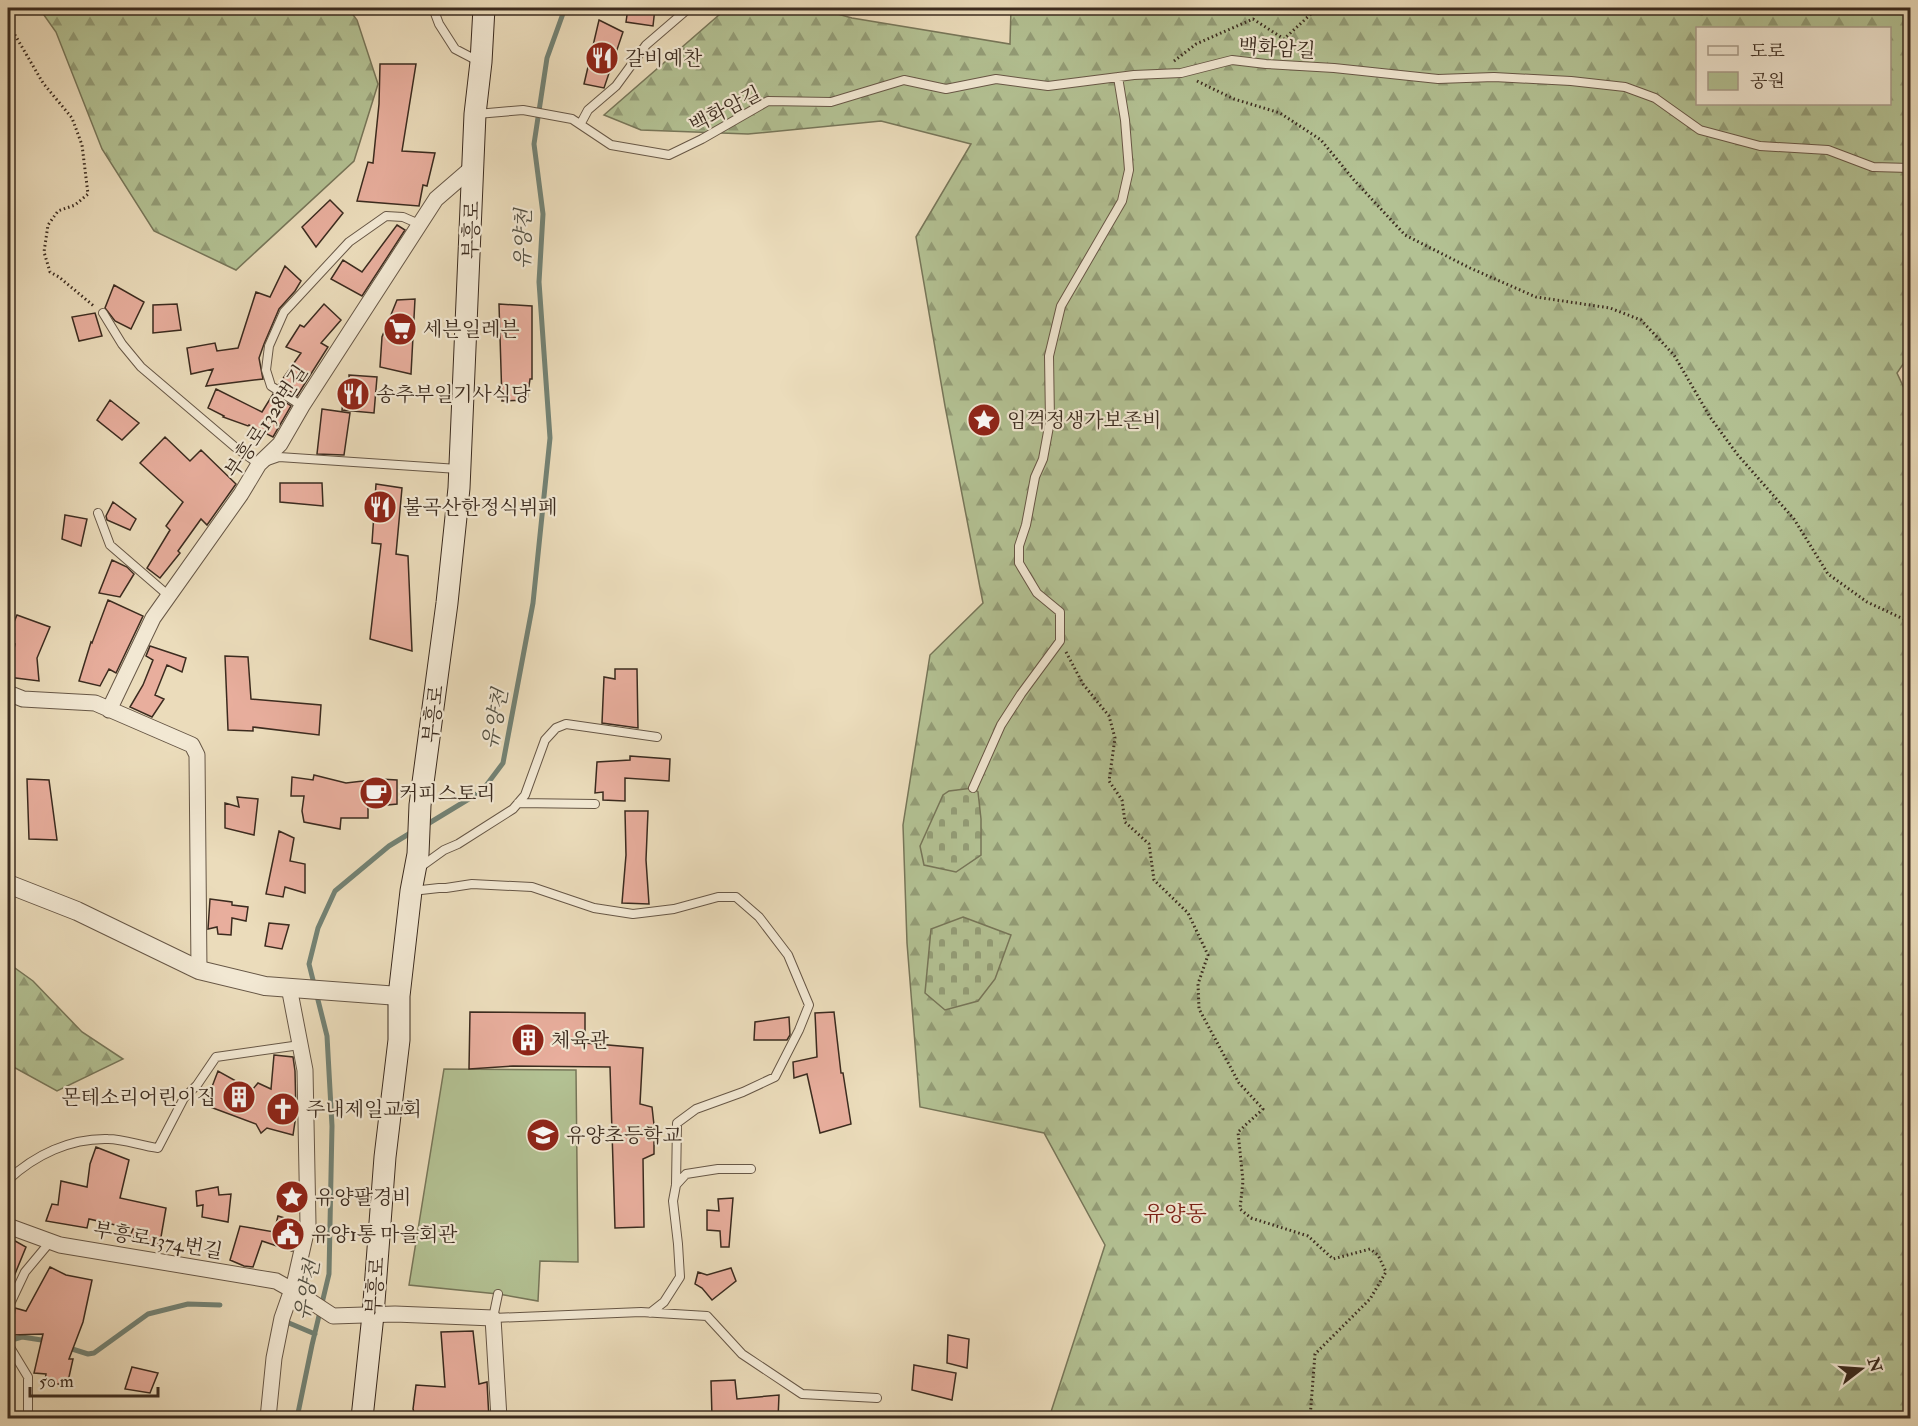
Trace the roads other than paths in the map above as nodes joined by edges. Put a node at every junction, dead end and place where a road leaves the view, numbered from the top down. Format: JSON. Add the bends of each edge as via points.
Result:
{"nodes":[{"id":1,"x":433,"y":8,"type":"edge"},
{"id":2,"x":484,"y":8,"type":"edge"},
{"id":3,"x":689,"y":8,"type":"edge"},
{"id":4,"x":481,"y":63,"type":"junction"},
{"id":5,"x":1118,"y":77,"type":"junction"},
{"id":6,"x":475,"y":114,"type":"junction"},
{"id":7,"x":581,"y":123,"type":"junction"},
{"id":8,"x":473,"y":167,"type":"junction"},
{"id":9,"x":1911,"y":168,"type":"edge"},
{"id":10,"x":419,"y":224,"type":"junction"},
{"id":11,"x":103,"y":314,"type":"road end"},
{"id":12,"x":302,"y":406,"type":"junction"},
{"id":13,"x":259,"y":464,"type":"junction"},
{"id":14,"x":461,"y":470,"type":"junction"},
{"id":15,"x":98,"y":513,"type":"dead end"},
{"id":16,"x":169,"y":596,"type":"junction"},
{"id":17,"x":8,"y":693,"type":"edge"},
{"id":18,"x":109,"y":710,"type":"junction"},
{"id":19,"x":657,"y":738,"type":"dead end"},
{"id":20,"x":974,"y":788,"type":"dead end"},
{"id":21,"x":518,"y":803,"type":"junction"},
{"id":22,"x":595,"y":804,"type":"dead end"},
{"id":23,"x":417,"y":862,"type":"junction"},
{"id":24,"x":8,"y":884,"type":"edge"},
{"id":25,"x":411,"y":891,"type":"junction"},
{"id":26,"x":199,"y":970,"type":"junction"},
{"id":27,"x":295,"y":988,"type":"junction"},
{"id":28,"x":399,"y":996,"type":"junction"},
{"id":29,"x":300,"y":1044,"type":"junction"},
{"id":30,"x":752,"y":1169,"type":"dead end"},
{"id":31,"x":8,"y":1180,"type":"edge"},
{"id":32,"x":676,"y":1185,"type":"junction"},
{"id":33,"x":8,"y":1226,"type":"edge"},
{"id":34,"x":50,"y":1241,"type":"junction"},
{"id":35,"x":296,"y":1292,"type":"junction"},
{"id":36,"x":498,"y":1294,"type":"dead end"},
{"id":37,"x":8,"y":1308,"type":"edge"},
{"id":38,"x":650,"y":1312,"type":"junction"},
{"id":39,"x":373,"y":1315,"type":"junction"},
{"id":40,"x":493,"y":1318,"type":"junction"},
{"id":41,"x":8,"y":1344,"type":"edge"},
{"id":42,"x":878,"y":1398,"type":"dead end"},
{"id":43,"x":28,"y":1419,"type":"edge"},
{"id":44,"x":268,"y":1419,"type":"edge"},
{"id":45,"x":362,"y":1419,"type":"edge"},
{"id":46,"x":499,"y":1419,"type":"edge"}],
"edges":[{"from":1,"to":4,"type":"lane","via":[[455,49]]},
{"from":2,"to":4,"type":"main road","name":"부흥로"},
{"from":3,"to":7,"type":"lane","via":[[646,45],[616,87],[588,110]]},
{"from":4,"to":6,"type":"main road","name":"부흥로"},
{"from":5,"to":7,"type":"lane","name":"백화암길","via":[[1048,86],[996,79],[946,89],[904,80],[831,102],[768,101],[669,155],[611,145]]},
{"from":5,"to":9,"type":"lane","name":"백화암길","via":[[1181,73],[1232,60],[1438,80],[1494,77],[1625,87],[1655,98],[1700,130],[1760,146],[1828,150],[1874,167]]},
{"from":5,"to":20,"type":"lane","via":[[1129,170],[1122,201],[1061,306],[1049,356],[1050,421],[1019,546],[1019,563],[1025,573],[1037,592],[1060,612],[1060,641],[1001,725]]},
{"from":6,"to":7,"type":"lane","name":"백화암길","via":[[523,110]]},
{"from":6,"to":8,"type":"main road","name":"부흥로"},
{"from":8,"to":10,"type":"street","name":"부흥로1328번길","via":[[436,199]]},
{"from":8,"to":14,"type":"main road","name":"부흥로"},
{"from":10,"to":12,"type":"street","name":"부흥로1328번길"},
{"from":10,"to":12,"type":"lane","via":[[403,217],[386,216],[349,242],[284,312],[269,346],[267,370],[271,386]]},
{"from":11,"to":13,"type":"lane","via":[[141,367]]},
{"from":12,"to":13,"type":"street","name":"부흥로1328번길","via":[[280,444]]},
{"from":13,"to":14,"type":"lane","via":[[279,457]]},
{"from":13,"to":16,"type":"street","name":"부흥로1328번길"},
{"from":14,"to":23,"type":"main road","name":"부흥로","via":[[420,805]]},
{"from":15,"to":16,"type":"lane","via":[[110,545]]},
{"from":16,"to":18,"type":"street","name":"부흥로1328번길","via":[[153,618]]},
{"from":17,"to":18,"type":"street","via":[[23,699],[95,703]]},
{"from":18,"to":26,"type":"street","via":[[192,745],[197,755]]},
{"from":19,"to":21,"type":"lane","via":[[566,724],[556,728],[545,740],[525,795]]},
{"from":21,"to":22,"type":"lane"},
{"from":21,"to":23,"type":"lane","via":[[458,844]]},
{"from":23,"to":25,"type":"main road","name":"부흥로"},
{"from":24,"to":26,"type":"street","via":[[76,911]]},
{"from":25,"to":28,"type":"main road","name":"부흥로"},
{"from":25,"to":32,"type":"lane","via":[[472,884],[532,887],[594,908],[633,914],[736,897],[759,917],[788,955],[809,1005],[775,1077],[696,1109],[677,1123]]},
{"from":26,"to":27,"type":"street","via":[[265,986]]},
{"from":27,"to":28,"type":"street"},
{"from":27,"to":29,"type":"street"},
{"from":28,"to":39,"type":"main road","name":"부흥로","via":[[399,1040]]},
{"from":29,"to":31,"type":"lane","via":[[216,1057],[184,1098],[158,1148],[109,1139],[69,1143],[34,1160]]},
{"from":29,"to":35,"type":"street","via":[[305,1070],[308,1224]]},
{"from":30,"to":32,"type":"lane","via":[[686,1174]]},
{"from":32,"to":38,"type":"lane","via":[[673,1201],[680,1277],[664,1302]]},
{"from":33,"to":34,"type":"street","name":"부흥로1374번길"},
{"from":34,"to":35,"type":"street","name":"부흥로1374번길","via":[[276,1281]]},
{"from":34,"to":37,"type":"lane","via":[[25,1272]]},
{"from":35,"to":39,"type":"street","name":"부흥로1374번길","via":[[333,1316]]},
{"from":35,"to":44,"type":"street","via":[[282,1318]]},
{"from":36,"to":40,"type":"lane"},
{"from":38,"to":40,"type":"lane"},
{"from":38,"to":42,"type":"lane","via":[[707,1316],[742,1354],[802,1394]]},
{"from":39,"to":40,"type":"street"},
{"from":39,"to":45,"type":"main road","name":"부흥로"},
{"from":40,"to":46,"type":"street"},
{"from":41,"to":43,"type":"lane","via":[[28,1377]]}]}
